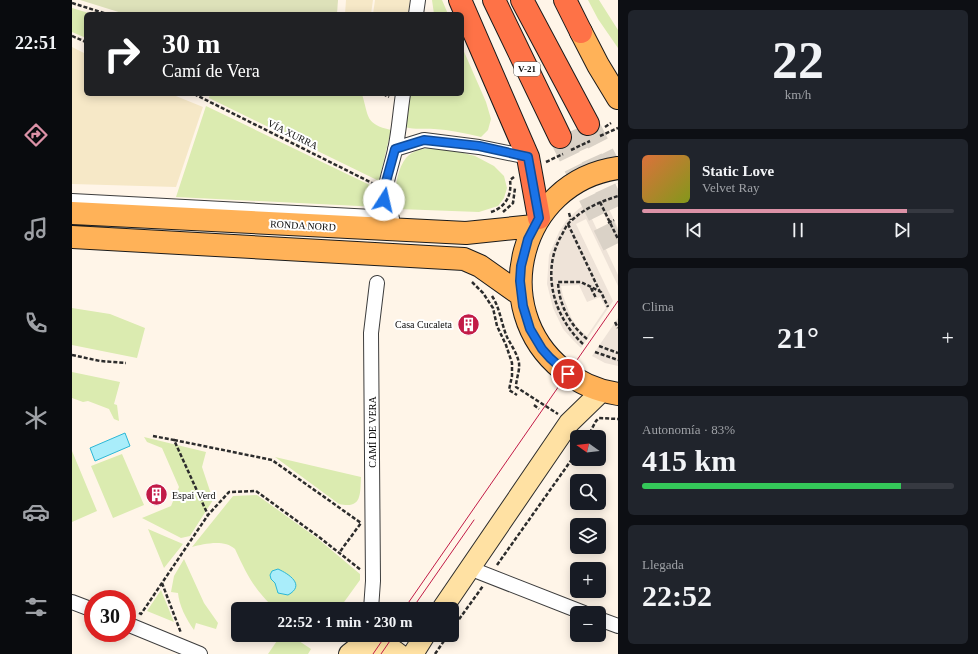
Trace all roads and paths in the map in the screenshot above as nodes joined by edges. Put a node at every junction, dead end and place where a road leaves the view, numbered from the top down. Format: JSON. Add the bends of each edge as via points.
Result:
{"nodes":[{"id":1,"x":418,"y":0,"type":"edge"},
{"id":2,"x":460,"y":0,"type":"edge"},
{"id":3,"x":494,"y":0,"type":"edge"},
{"id":4,"x":565,"y":0,"type":"edge"},
{"id":5,"x":573,"y":0,"type":"edge"},
{"id":6,"x":72,"y":3,"type":"edge"},
{"id":7,"x":525,"y":5,"type":"edge"},
{"id":8,"x":101,"y":12,"type":"edge"},
{"id":9,"x":416,"y":12,"type":"edge"},
{"id":10,"x":581,"y":32,"type":"junction"},
{"id":11,"x":72,"y":36,"type":"edge"},
{"id":12,"x":84,"y":41,"type":"edge"},
{"id":13,"x":198,"y":96,"type":"edge"},
{"id":14,"x":403,"y":96,"type":"edge"},
{"id":15,"x":618,"y":98,"type":"edge"},
{"id":16,"x":618,"y":128,"type":"edge"},
{"id":17,"x":572,"y":139,"type":"junction"},
{"id":18,"x":395,"y":149,"type":"junction"},
{"id":19,"x":536,"y":161,"type":"junction"},
{"id":20,"x":618,"y":168,"type":"edge"},
{"id":21,"x":517,"y":175,"type":"dead end"},
{"id":22,"x":516,"y":184,"type":"dead end"},
{"id":23,"x":384,"y":189,"type":"junction"},
{"id":24,"x":618,"y":196,"type":"edge"},
{"id":25,"x":72,"y":201,"type":"edge"},
{"id":26,"x":600,"y":202,"type":"junction"},
{"id":27,"x":72,"y":213,"type":"edge"},
{"id":28,"x":568,"y":213,"type":"dead end"},
{"id":29,"x":389,"y":218,"type":"junction"},
{"id":30,"x":571,"y":220,"type":"junction"},
{"id":31,"x":614,"y":220,"type":"dead end"},
{"id":32,"x":536,"y":222,"type":"junction"},
{"id":33,"x":609,"y":222,"type":"junction"},
{"id":34,"x":568,"y":224,"type":"junction"},
{"id":35,"x":416,"y":230,"type":"junction"},
{"id":36,"x":72,"y":238,"type":"edge"},
{"id":37,"x":618,"y":239,"type":"edge"},
{"id":38,"x":470,"y":281,"type":"dead end"},
{"id":39,"x":377,"y":283,"type":"dead end"},
{"id":40,"x":591,"y":287,"type":"junction"},
{"id":41,"x":601,"y":292,"type":"junction"},
{"id":42,"x":521,"y":295,"type":"junction"},
{"id":43,"x":596,"y":298,"type":"dead end"},
{"id":44,"x":608,"y":308,"type":"dead end"},
{"id":45,"x":615,"y":322,"type":"dead end"},
{"id":46,"x":618,"y":328,"type":"edge"},
{"id":47,"x":587,"y":339,"type":"dead end"},
{"id":48,"x":583,"y":344,"type":"dead end"},
{"id":49,"x":599,"y":346,"type":"dead end"},
{"id":50,"x":595,"y":352,"type":"dead end"},
{"id":51,"x":618,"y":353,"type":"edge"},
{"id":52,"x":72,"y":355,"type":"edge"},
{"id":53,"x":618,"y":360,"type":"edge"},
{"id":54,"x":126,"y":363,"type":"dead end"},
{"id":55,"x":610,"y":393,"type":"edge"},
{"id":56,"x":517,"y":395,"type":"dead end"},
{"id":57,"x":534,"y":405,"type":"dead end"},
{"id":58,"x":539,"y":409,"type":"dead end"},
{"id":59,"x":153,"y":436,"type":"dead end"},
{"id":60,"x":174,"y":440,"type":"junction"},
{"id":61,"x":570,"y":462,"type":"edge"},
{"id":62,"x":208,"y":515,"type":"junction"},
{"id":63,"x":339,"y":553,"type":"junction"},
{"id":64,"x":469,"y":568,"type":"junction"},
{"id":65,"x":362,"y":571,"type":"dead end"},
{"id":66,"x":490,"y":576,"type":"junction"},
{"id":67,"x":373,"y":581,"type":"junction"},
{"id":68,"x":162,"y":583,"type":"junction"},
{"id":69,"x":72,"y":602,"type":"edge"},
{"id":70,"x":372,"y":602,"type":"edge"},
{"id":71,"x":378,"y":602,"type":"edge"},
{"id":72,"x":447,"y":602,"type":"edge"},
{"id":73,"x":84,"y":607,"type":"edge"},
{"id":74,"x":570,"y":607,"type":"edge"},
{"id":75,"x":136,"y":613,"type":"edge"},
{"id":76,"x":459,"y":619,"type":"edge"},
{"id":77,"x":606,"y":622,"type":"edge"},
{"id":78,"x":618,"y":626,"type":"edge"},
{"id":79,"x":136,"y":628,"type":"edge"},
{"id":80,"x":356,"y":642,"type":"edge"},
{"id":81,"x":421,"y":642,"type":"edge"},
{"id":82,"x":443,"y":642,"type":"edge"},
{"id":83,"x":393,"y":646,"type":"edge"},
{"id":84,"x":186,"y":648,"type":"junction"},
{"id":85,"x":200,"y":654,"type":"edge"},
{"id":86,"x":348,"y":654,"type":"edge"},
{"id":87,"x":413,"y":654,"type":"edge"},
{"id":88,"x":435,"y":654,"type":"edge"}],
"edges":[{"from":1,"to":9,"type":"street"},
{"from":2,"to":19,"type":"highway"},
{"from":3,"to":17,"type":"highway","number":"V-21"},
{"from":4,"to":10,"type":"highway"},
{"from":5,"to":10,"type":"street"},
{"from":6,"to":8,"type":"path"},
{"from":7,"to":17,"type":"highway"},
{"from":10,"to":15,"type":"main road"},
{"from":11,"to":12,"type":"path"},
{"from":13,"to":23,"type":"path","name":"VÍA XURRA"},
{"from":14,"to":18,"type":"street"},
{"from":16,"to":17,"type":"path"},
{"from":17,"to":19,"type":"path"},
{"from":18,"to":19,"type":"street","via":[[424,140],[479,146]]},
{"from":18,"to":23,"type":"street"},
{"from":19,"to":32,"type":"highway"},
{"from":20,"to":32,"type":"main road","via":[[593,174],[577,182],[562,192]]},
{"from":21,"to":22,"type":"path","via":[[510,180],[508,200],[490,214],[503,212],[513,203]]},
{"from":23,"to":29,"type":"street"},
{"from":24,"to":26,"type":"path"},
{"from":25,"to":29,"type":"street"},
{"from":26,"to":30,"type":"path"},
{"from":26,"to":33,"type":"path"},
{"from":27,"to":35,"type":"main road","name":"RONDA NORD"},
{"from":28,"to":30,"type":"path"},
{"from":29,"to":35,"type":"street","via":[[392,223]]},
{"from":30,"to":34,"type":"path"},
{"from":31,"to":33,"type":"path"},
{"from":32,"to":35,"type":"main road","name":"RONDA NORD","via":[[466,233]]},
{"from":32,"to":42,"type":"main road","via":[[521,266]]},
{"from":33,"to":37,"type":"path"},
{"from":34,"to":41,"type":"path"},
{"from":34,"to":48,"type":"path","via":[[557,244],[552,265],[552,290],[565,324]]},
{"from":36,"to":42,"type":"main road","via":[[464,259],[480,266]]},
{"from":38,"to":56,"type":"path","via":[[484,294],[493,308],[512,363],[509,390]]},
{"from":39,"to":67,"type":"street","name":"CAMÍ DE VERA","via":[[371,333]]},
{"from":40,"to":41,"type":"path"},
{"from":40,"to":43,"type":"path"},
{"from":40,"to":47,"type":"path","via":[[581,282],[558,282],[559,293],[568,316]]},
{"from":41,"to":44,"type":"path"},
{"from":42,"to":55,"type":"main road","via":[[530,329],[550,358],[582,383]]},
{"from":45,"to":46,"type":"path"},
{"from":49,"to":51,"type":"path"},
{"from":50,"to":53,"type":"path"},
{"from":52,"to":54,"type":"path"},
{"from":55,"to":64,"type":"street","via":[[569,423]]},
{"from":57,"to":58,"type":"path"},
{"from":59,"to":60,"type":"path"},
{"from":60,"to":62,"type":"path"},
{"from":60,"to":63,"type":"path","via":[[272,460],[361,523]]},
{"from":61,"to":66,"type":"path"},
{"from":62,"to":63,"type":"path","via":[[229,492],[256,491]]},
{"from":62,"to":68,"type":"path"},
{"from":63,"to":65,"type":"path"},
{"from":64,"to":66,"type":"street"},
{"from":64,"to":72,"type":"street"},
{"from":66,"to":74,"type":"street"},
{"from":66,"to":76,"type":"path"},
{"from":67,"to":70,"type":"street","name":"CAMÍ DE VERA"},
{"from":67,"to":71,"type":"street","name":"CAMÍ DE VERA"},
{"from":68,"to":75,"type":"path","via":[[141,614]]},
{"from":68,"to":84,"type":"path"},
{"from":69,"to":73,"type":"street"},
{"from":77,"to":78,"type":"street"},
{"from":79,"to":84,"type":"street"},
{"from":80,"to":86,"type":"street"},
{"from":81,"to":87,"type":"street"},
{"from":82,"to":88,"type":"path"},
{"from":83,"to":86,"type":"street","via":[[359,646]]},
{"from":84,"to":85,"type":"street"}]}
